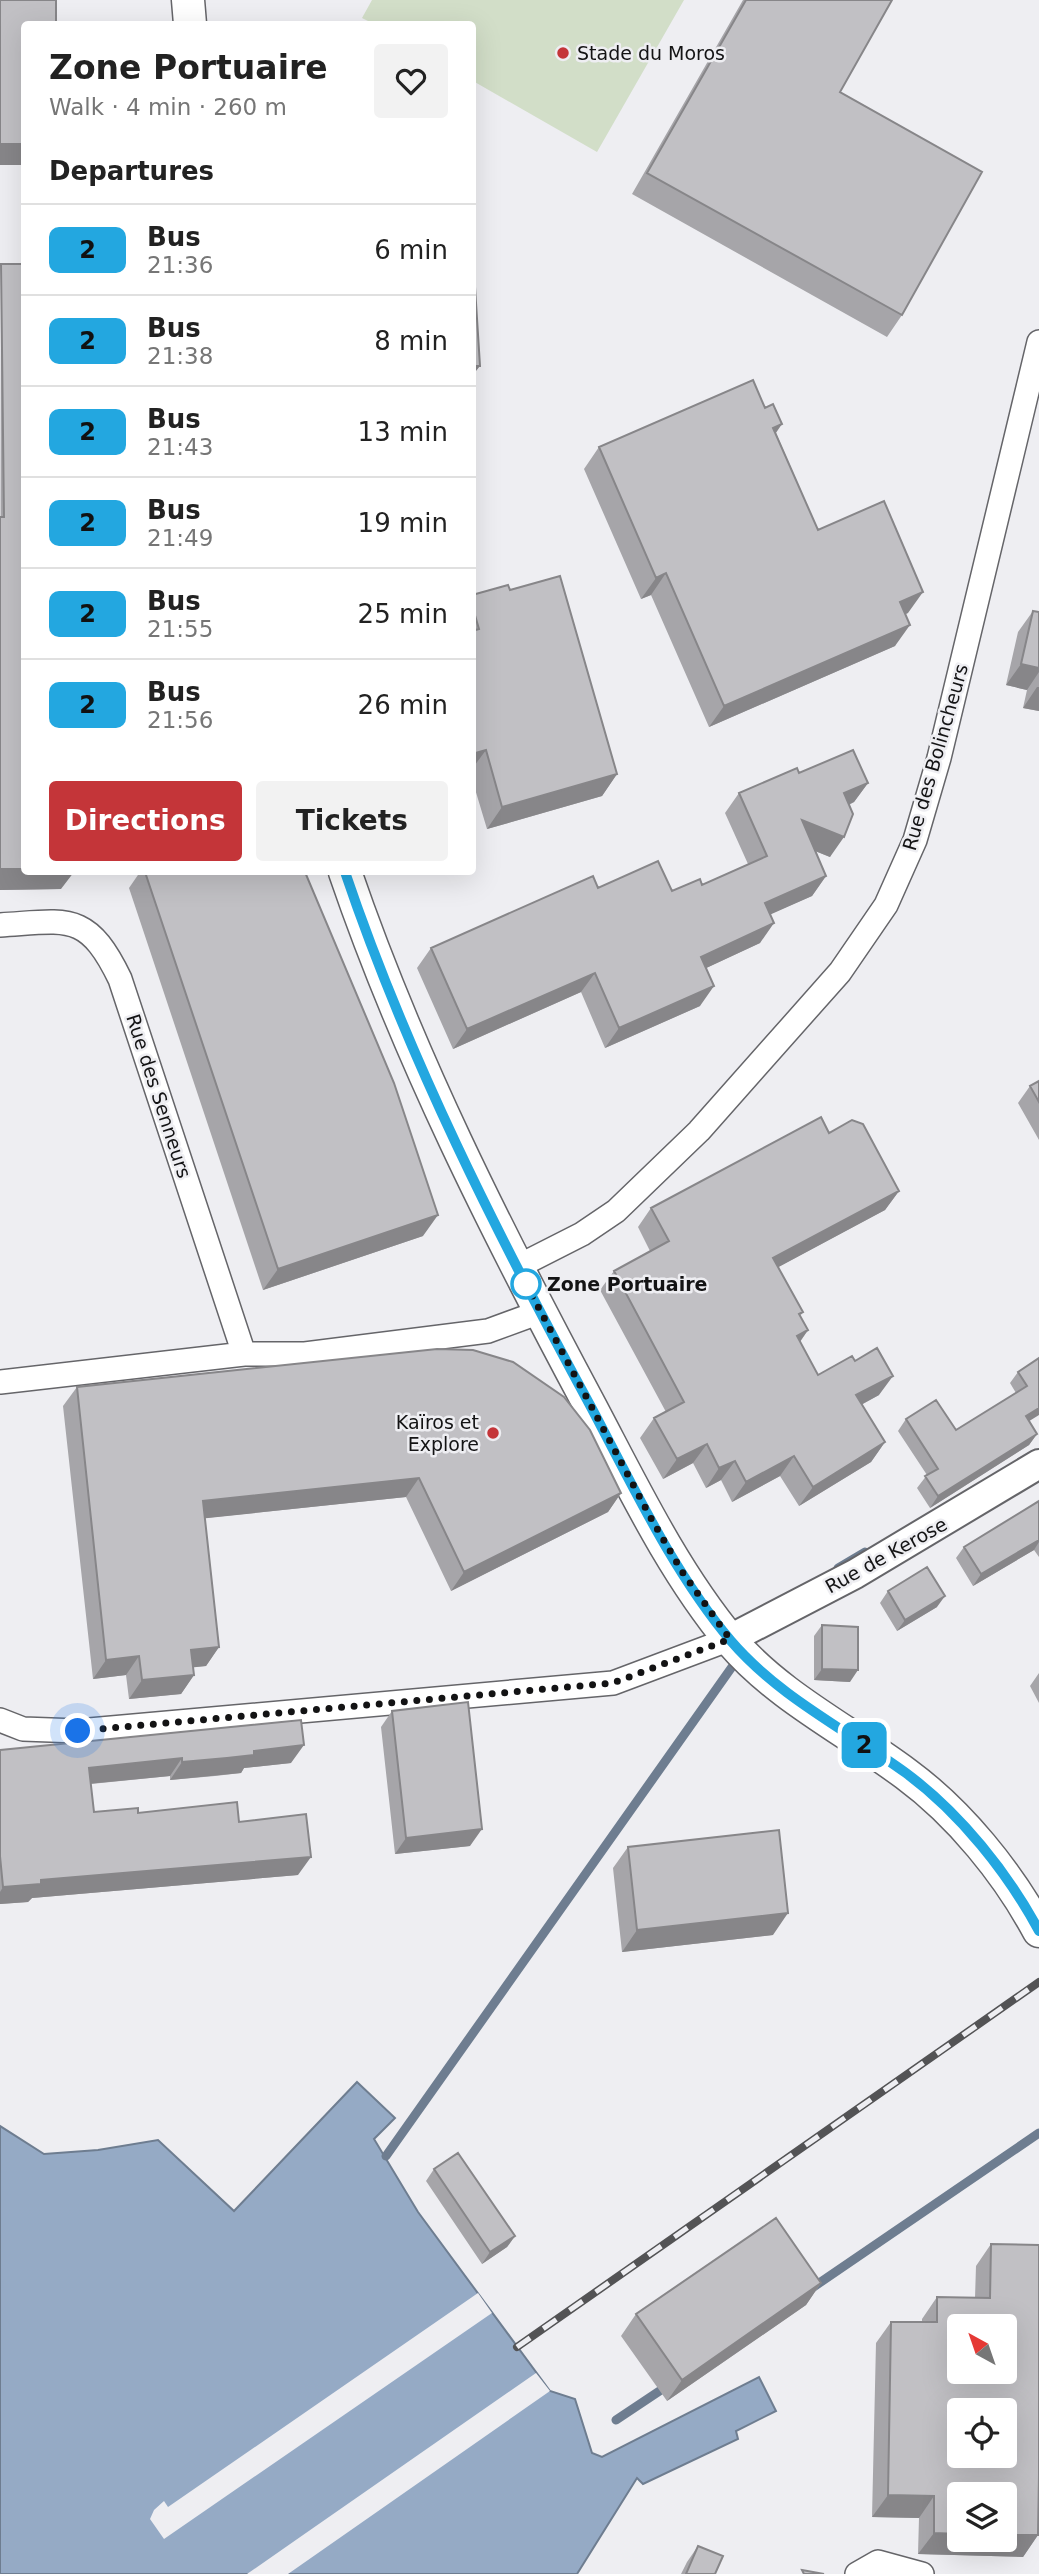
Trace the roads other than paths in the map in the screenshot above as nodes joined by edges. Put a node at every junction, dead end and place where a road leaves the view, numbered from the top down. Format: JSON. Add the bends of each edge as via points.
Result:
{"nodes":[{"id":1,"x":188,"y":0,"type":"edge"},
{"id":2,"x":190,"y":21,"type":"edge"},
{"id":3,"x":1039,"y":342,"type":"edge"},
{"id":4,"x":346,"y":875,"type":"edge"},
{"id":5,"x":0,"y":925,"type":"edge"},
{"id":6,"x":517,"y":1267,"type":"junction"},
{"id":7,"x":540,"y":1312,"type":"junction"},
{"id":8,"x":244,"y":1354,"type":"junction"},
{"id":9,"x":0,"y":1382,"type":"edge"},
{"id":10,"x":1039,"y":1464,"type":"edge"},
{"id":11,"x":730,"y":1639,"type":"junction"},
{"id":12,"x":0,"y":1720,"type":"edge"},
{"id":13,"x":1039,"y":1931,"type":"edge"},
{"id":14,"x":857,"y":2574,"type":"edge"},
{"id":15,"x":922,"y":2574,"type":"edge"}],
"edges":[{"from":1,"to":2,"type":"main road"},
{"from":3,"to":6,"type":"street","name":"Rue des Bolincheurs","via":[[939,758],[915,840],[886,905],[840,972],[699,1131],[616,1211]]},
{"from":4,"to":6,"type":"main road","via":[[408,1036]]},
{"from":5,"to":8,"type":"street","name":"Rue des Senneurs","via":[[72,923],[95,936],[108,953]]},
{"from":6,"to":7,"type":"main road"},
{"from":7,"to":8,"type":"street","via":[[488,1331],[305,1354]]},
{"from":7,"to":11,"type":"main road","via":[[652,1520]]},
{"from":8,"to":9,"type":"street"},
{"from":10,"to":11,"type":"street","name":"Rue de Kerose","via":[[855,1574]]},
{"from":11,"to":12,"type":"street","via":[[613,1683],[78,1731],[23,1728]]},
{"from":11,"to":13,"type":"main road","via":[[769,1679],[918,1784],[979,1843]]},
{"from":14,"to":15,"type":"street","via":[[878,2562]]}]}
